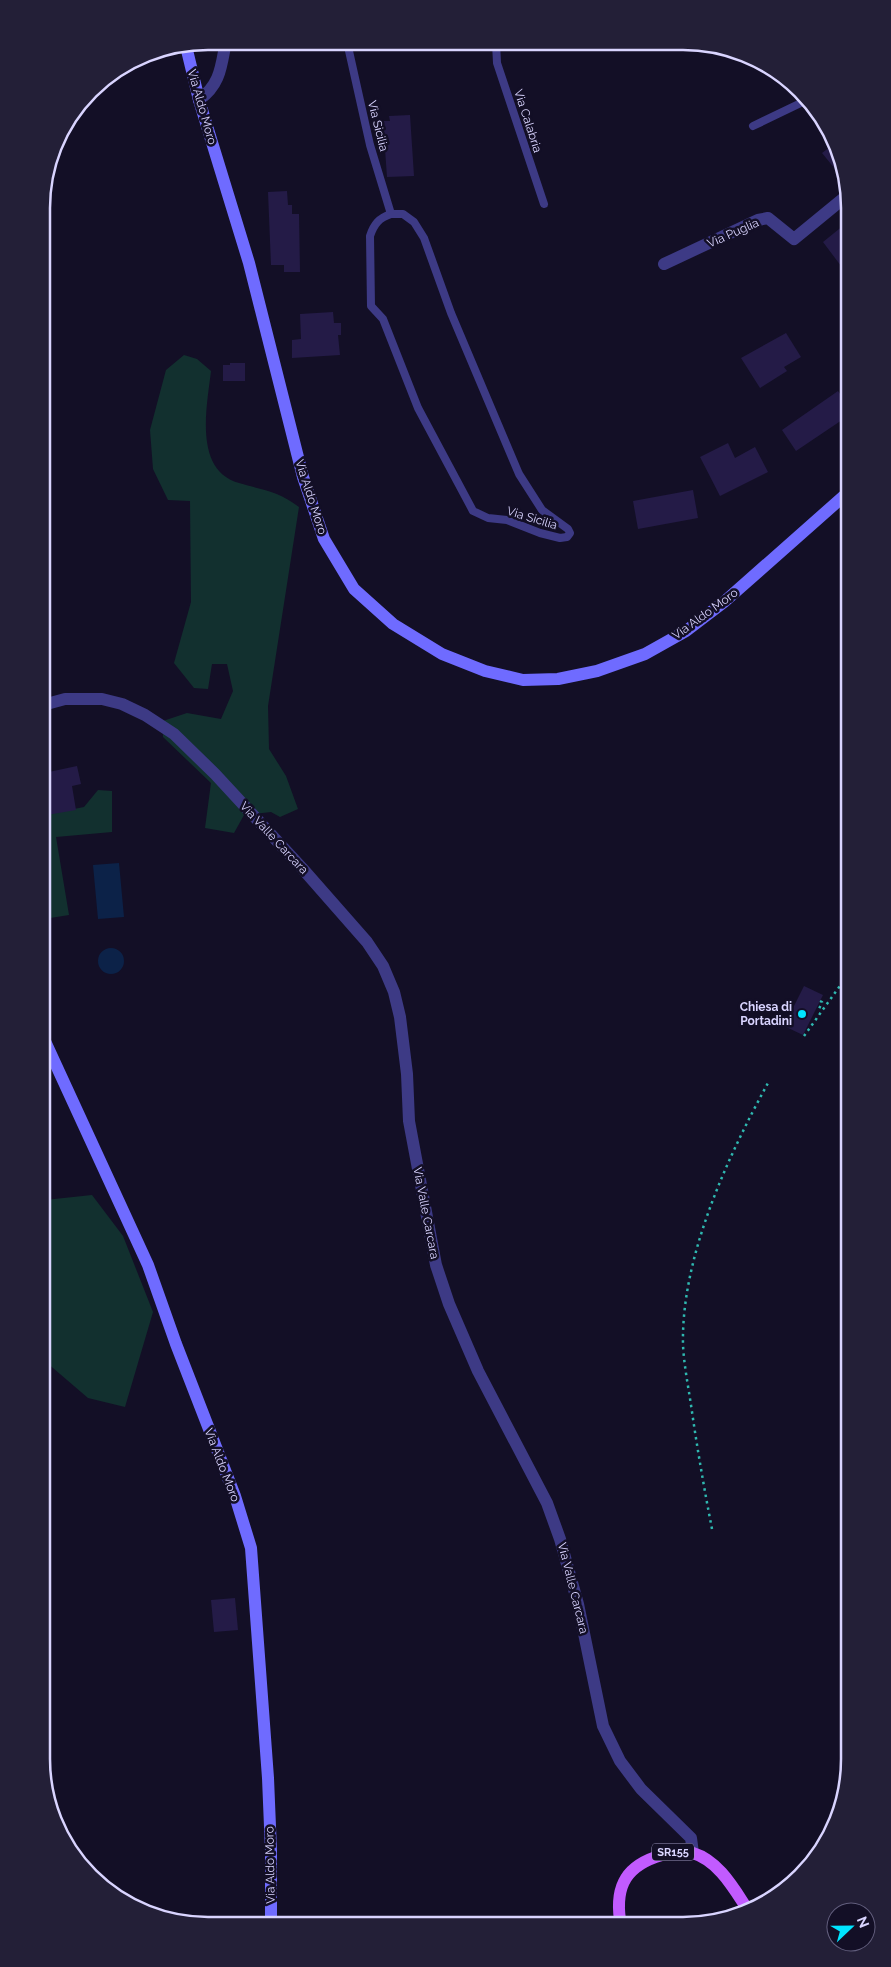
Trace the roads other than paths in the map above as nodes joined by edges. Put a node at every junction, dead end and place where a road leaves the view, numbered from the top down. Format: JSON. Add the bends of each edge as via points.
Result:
{"nodes":[{"id":1,"x":224,"y":50,"type":"edge"},
{"id":2,"x":350,"y":50,"type":"edge"},
{"id":3,"x":496,"y":50,"type":"edge"},
{"id":4,"x":187,"y":51,"type":"edge"},
{"id":5,"x":199,"y":100,"type":"junction"},
{"id":6,"x":801,"y":103,"type":"edge"},
{"id":7,"x":752,"y":126,"type":"dead end"},
{"id":8,"x":841,"y":201,"type":"edge"},
{"id":9,"x":544,"y":204,"type":"dead end"},
{"id":10,"x":391,"y":214,"type":"junction"},
{"id":11,"x":664,"y":264,"type":"dead end"},
{"id":12,"x":841,"y":499,"type":"edge"},
{"id":13,"x":50,"y":703,"type":"edge"},
{"id":14,"x":50,"y":1052,"type":"edge"},
{"id":15,"x":693,"y":1853,"type":"junction"},
{"id":16,"x":744,"y":1904,"type":"edge"},
{"id":17,"x":271,"y":1917,"type":"edge"},
{"id":18,"x":620,"y":1917,"type":"edge"}],
"edges":[{"from":1,"to":5,"type":"street","via":[[220,74],[212,91]]},
{"from":2,"to":10,"type":"lane","name":"Via Sicilia","via":[[370,144]]},
{"from":3,"to":9,"type":"lane","name":"Via Calabria","via":[[497,63]]},
{"from":4,"to":5,"type":"main road","name":"Via Aldo Moro"},
{"from":5,"to":12,"type":"main road","name":"Via Aldo Moro","via":[[248,263],[303,477],[324,539],[354,589],[393,624],[442,654],[485,671],[523,680],[558,679],[598,671],[645,654],[686,631],[724,602]]},
{"from":6,"to":7,"type":"lane"},
{"from":8,"to":11,"type":"street","name":"Via Puglia","via":[[794,239],[768,218]]},
{"from":10,"to":10,"type":"lane","name":"Via Sicilia","via":[[403,214],[414,222],[424,238],[451,313],[519,474],[542,510],[568,529],[567,537],[560,538],[523,524],[480,516],[467,501],[438,449],[383,319],[370,306],[370,236],[373,225]]},
{"from":13,"to":15,"type":"street","name":"Via Valle Carcara","via":[[65,699],[102,699],[144,714],[174,734],[302,868],[367,942],[383,966],[400,1018],[409,1121],[436,1265],[449,1304],[478,1371],[547,1503],[578,1604],[603,1726],[620,1761],[641,1789],[691,1838]]},
{"from":14,"to":17,"type":"main road","name":"Via Aldo Moro","via":[[148,1264],[235,1496],[251,1548],[268,1787]]},
{"from":15,"to":16,"type":"main road","number":"SR155","via":[[724,1876]]},
{"from":15,"to":18,"type":"main road","number":"SR155","via":[[676,1851],[651,1858],[631,1871],[622,1884],[617,1902]]}]}
